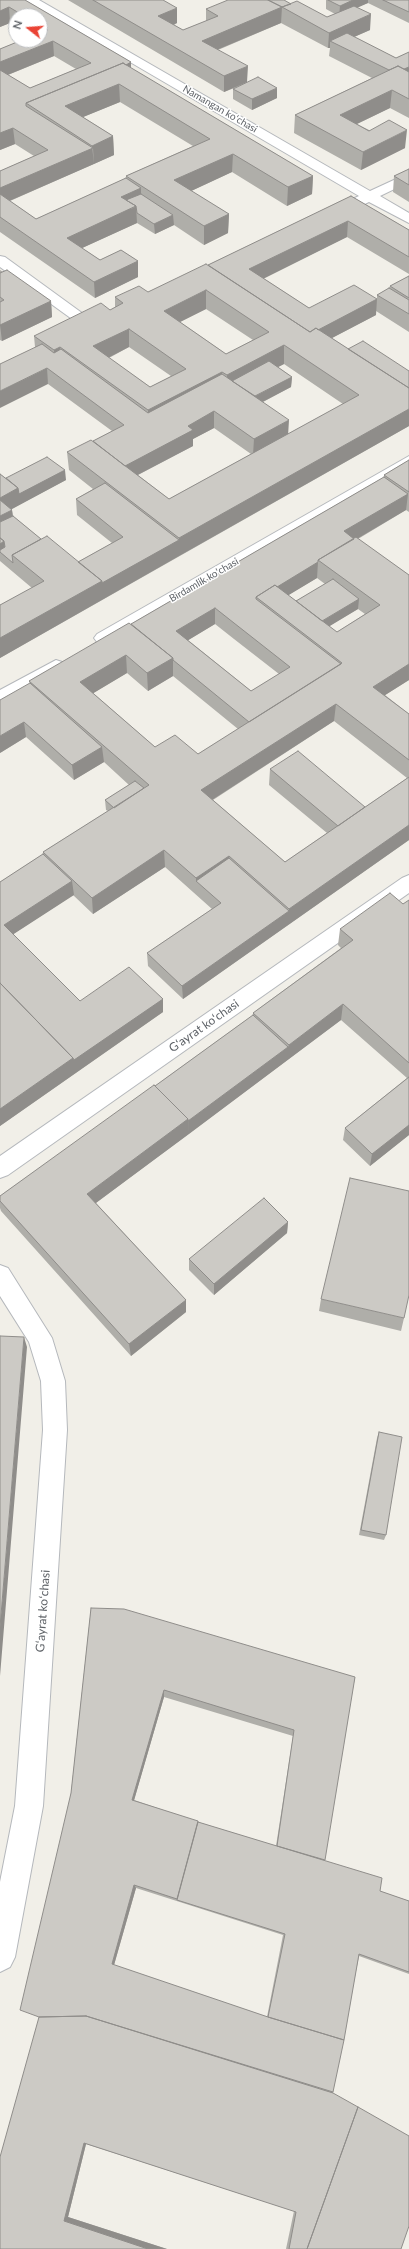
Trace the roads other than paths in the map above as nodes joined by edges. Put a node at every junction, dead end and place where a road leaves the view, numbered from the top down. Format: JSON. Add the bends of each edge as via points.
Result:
{"nodes":[{"id":1,"x":30,"y":0,"type":"edge"},
{"id":2,"x":409,"y":177,"type":"edge"},
{"id":3,"x":370,"y":196,"type":"junction"},
{"id":4,"x":319,"y":219,"type":"edge"},
{"id":5,"x":409,"y":219,"type":"edge"},
{"id":6,"x":0,"y":260,"type":"edge"},
{"id":7,"x":102,"y":317,"type":"edge"},
{"id":8,"x":88,"y":324,"type":"junction"},
{"id":9,"x":74,"y":330,"type":"edge"},
{"id":10,"x":409,"y":461,"type":"edge"},
{"id":11,"x":89,"y":647,"type":"edge"},
{"id":12,"x":68,"y":659,"type":"edge"},
{"id":13,"x":0,"y":698,"type":"edge"},
{"id":14,"x":409,"y":884,"type":"edge"},
{"id":15,"x":0,"y":1168,"type":"edge"},
{"id":16,"x":0,"y":1276,"type":"edge"},
{"id":17,"x":0,"y":1957,"type":"edge"}],
"edges":[{"from":1,"to":3,"type":"street","name":"Namangan koʻchasi"},
{"from":2,"to":3,"type":"street"},
{"from":3,"to":4,"type":"street"},
{"from":3,"to":5,"type":"street","name":"Namangan koʻchasi"},
{"from":6,"to":8,"type":"street"},
{"from":7,"to":8,"type":"street"},
{"from":8,"to":9,"type":"street"},
{"from":10,"to":11,"type":"street","name":"Birdamlik koʻchasi"},
{"from":12,"to":13,"type":"street"},
{"from":14,"to":15,"type":"street","name":"Gʻayrat koʻchasi"},
{"from":16,"to":17,"type":"street","name":"Gʻayrat koʻchasi","via":[[40,1338],[53,1381],[56,1430],[28,1806]]}]}
